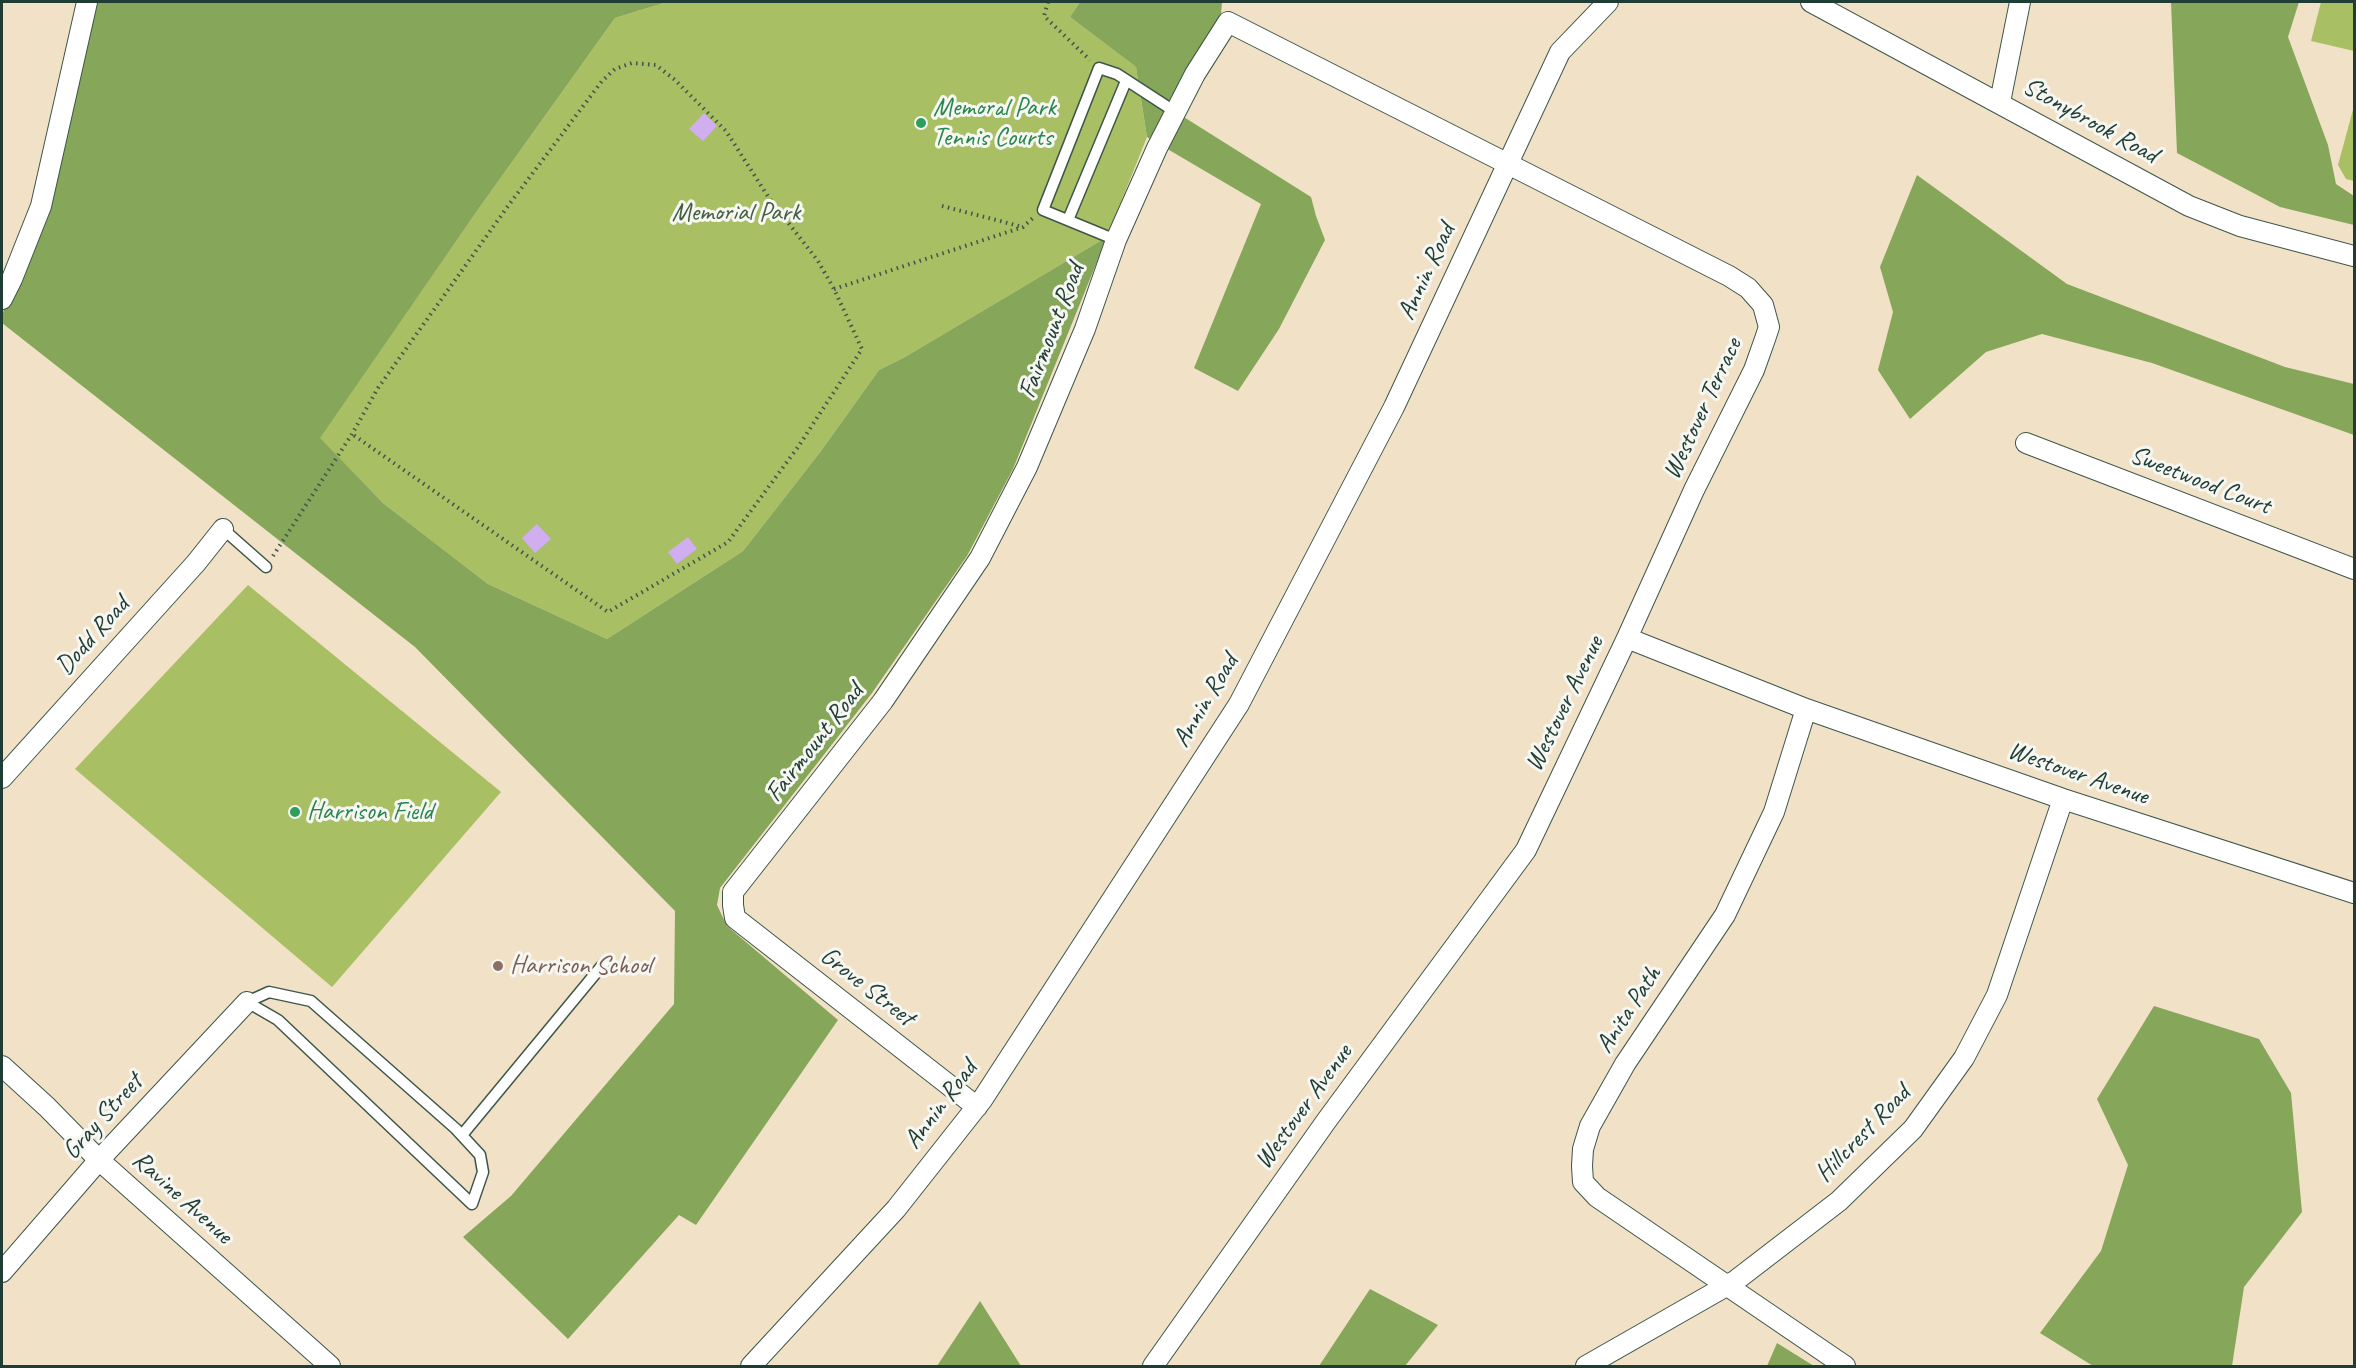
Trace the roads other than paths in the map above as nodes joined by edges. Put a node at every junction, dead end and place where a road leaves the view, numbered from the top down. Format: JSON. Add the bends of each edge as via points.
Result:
{"nodes":[{"id":1,"x":87,"y":2,"type":"edge"},
{"id":2,"x":1608,"y":2,"type":"edge"},
{"id":3,"x":1811,"y":2,"type":"edge"},
{"id":4,"x":2020,"y":2,"type":"edge"},
{"id":5,"x":1126,"y":81,"type":"junction"},
{"id":6,"x":2000,"y":102,"type":"junction"},
{"id":7,"x":1177,"y":113,"type":"junction"},
{"id":8,"x":1508,"y":162,"type":"junction"},
{"id":9,"x":1068,"y":220,"type":"junction"},
{"id":10,"x":1116,"y":240,"type":"junction"},
{"id":11,"x":2355,"y":256,"type":"edge"},
{"id":12,"x":2,"y":299,"type":"edge"},
{"id":13,"x":2026,"y":443,"type":"dead end"},
{"id":14,"x":223,"y":529,"type":"joint"},
{"id":15,"x":266,"y":567,"type":"road end"},
{"id":16,"x":2355,"y":569,"type":"edge"},
{"id":17,"x":1627,"y":638,"type":"junction"},
{"id":18,"x":1806,"y":709,"type":"junction"},
{"id":19,"x":2,"y":778,"type":"edge"},
{"id":20,"x":2063,"y":799,"type":"junction"},
{"id":21,"x":2355,"y":893,"type":"edge"},
{"id":22,"x":733,"y":905,"type":"joint"},
{"id":23,"x":605,"y":962,"type":"dead end"},
{"id":24,"x":247,"y":1002,"type":"junction"},
{"id":25,"x":2,"y":1066,"type":"edge"},
{"id":26,"x":977,"y":1107,"type":"junction"},
{"id":27,"x":462,"y":1136,"type":"junction"},
{"id":28,"x":99,"y":1160,"type":"junction"},
{"id":29,"x":2,"y":1272,"type":"edge"},
{"id":30,"x":1727,"y":1286,"type":"junction"},
{"id":31,"x":330,"y":1366,"type":"edge"},
{"id":32,"x":751,"y":1366,"type":"edge"},
{"id":33,"x":1153,"y":1366,"type":"edge"},
{"id":34,"x":1587,"y":1366,"type":"edge"},
{"id":35,"x":1845,"y":1366,"type":"edge"}],
"edges":[{"from":1,"to":12,"type":"street","via":[[41,207]]},
{"from":2,"to":8,"type":"street","name":"Annin Road","via":[[1560,52]]},
{"from":3,"to":6,"type":"street","name":"Stonybrook Road"},
{"from":4,"to":6,"type":"street"},
{"from":5,"to":7,"type":"lane"},
{"from":5,"to":9,"type":"lane"},
{"from":5,"to":9,"type":"lane","via":[[1099,69],[1043,210]]},
{"from":6,"to":11,"type":"street","name":"Stonybrook Road","via":[[2189,207],[2240,226]]},
{"from":7,"to":8,"type":"street","name":"Fairmount Road","via":[[1195,74],[1228,22]]},
{"from":7,"to":10,"type":"street","name":"Fairmount Road"},
{"from":8,"to":17,"type":"street","name":"Westover Terrace","via":[[1748,288],[1763,305],[1769,327],[1754,370]]},
{"from":8,"to":26,"type":"street","name":"Annin Road","via":[[1394,407],[1239,704]]},
{"from":9,"to":10,"type":"lane"},
{"from":10,"to":22,"type":"street","name":"Fairmount Road","via":[[1085,329],[1031,456],[980,558],[883,701],[733,892]]},
{"from":13,"to":16,"type":"street","name":"Sweetwood Court"},
{"from":14,"to":15,"type":"lane"},
{"from":14,"to":19,"type":"street","name":"Dodd Road"},
{"from":17,"to":18,"type":"street","name":"Westover Avenue"},
{"from":17,"to":33,"type":"street","name":"Westover Avenue","via":[[1526,850],[1327,1120]]},
{"from":18,"to":20,"type":"street","name":"Westover Avenue"},
{"from":18,"to":30,"type":"street","name":"Anita Path","via":[[1774,812],[1725,915],[1625,1064],[1590,1126],[1583,1149],[1583,1182],[1597,1197]]},
{"from":20,"to":21,"type":"street","name":"Westover Avenue"},
{"from":20,"to":30,"type":"street","name":"Hillcrest Road","via":[[1997,995],[1964,1058],[1913,1129],[1839,1201]]},
{"from":22,"to":26,"type":"street","name":"Grove Street","via":[[735,918]]},
{"from":23,"to":27,"type":"lane"},
{"from":24,"to":27,"type":"lane","via":[[268,992],[311,1001]]},
{"from":24,"to":27,"type":"lane","via":[[278,1020],[472,1204],[483,1172],[480,1155]]},
{"from":24,"to":28,"type":"street","name":"Gray Street"},
{"from":25,"to":28,"type":"street","name":"Ravine Avenue"},
{"from":26,"to":32,"type":"street","name":"Annin Road","via":[[896,1209]]},
{"from":28,"to":29,"type":"street","name":"Gray Street"},
{"from":28,"to":31,"type":"street","name":"Ravine Avenue"},
{"from":30,"to":34,"type":"street","name":"Hillcrest Road"},
{"from":30,"to":35,"type":"street","name":"Anita Path"}]}
